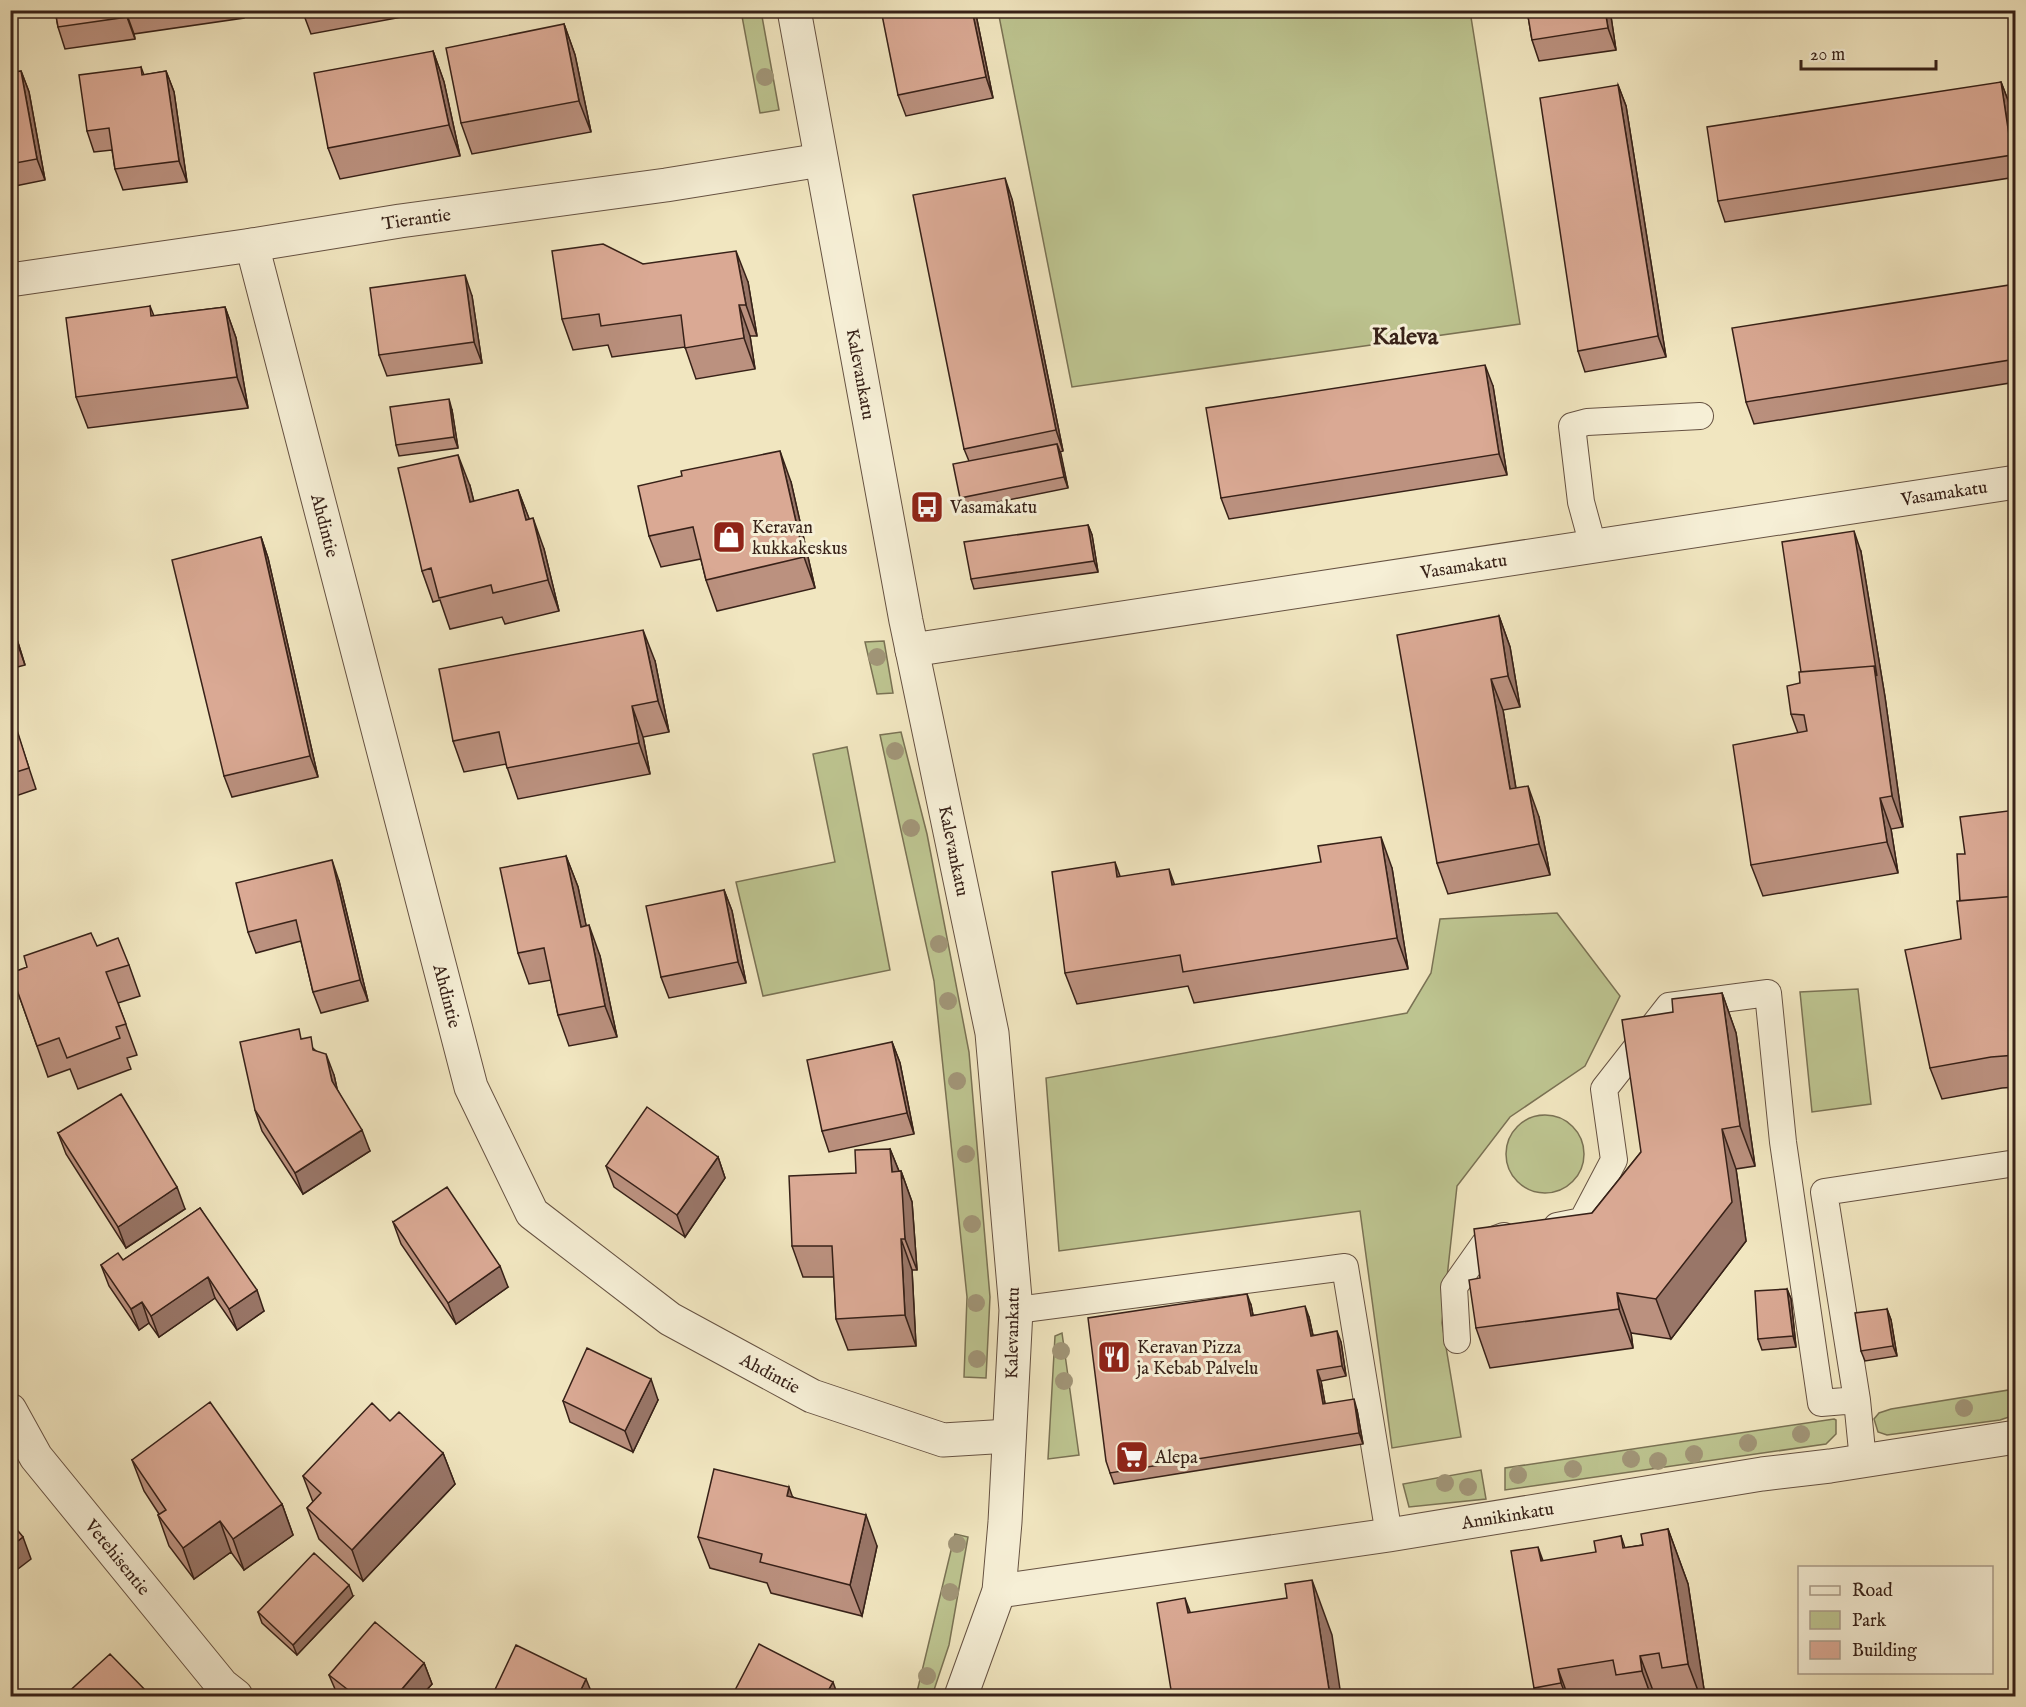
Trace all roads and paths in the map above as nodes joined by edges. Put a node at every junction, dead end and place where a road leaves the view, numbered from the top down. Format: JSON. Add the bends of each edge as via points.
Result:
{"nodes":[{"id":1,"x":794,"y":10,"type":"edge"},
{"id":2,"x":821,"y":160,"type":"junction"},
{"id":3,"x":252,"y":245,"type":"junction"},
{"id":4,"x":10,"y":280,"type":"edge"},
{"id":5,"x":1700,"y":416,"type":"dead end"},
{"id":6,"x":2016,"y":482,"type":"edge"},
{"id":7,"x":1593,"y":546,"type":"junction"},
{"id":8,"x":912,"y":650,"type":"junction"},
{"id":9,"x":2016,"y":1163,"type":"edge"},
{"id":10,"x":1016,"y":1310,"type":"junction"},
{"id":11,"x":1457,"y":1340,"type":"dead end"},
{"id":12,"x":1857,"y":1400,"type":"junction"},
{"id":13,"x":10,"y":1410,"type":"edge"},
{"id":14,"x":1009,"y":1436,"type":"junction"},
{"id":15,"x":2016,"y":1437,"type":"edge"},
{"id":16,"x":1863,"y":1461,"type":"junction"},
{"id":17,"x":1389,"y":1535,"type":"junction"},
{"id":18,"x":999,"y":1591,"type":"junction"},
{"id":19,"x":236,"y":1696,"type":"edge"},
{"id":20,"x":961,"y":1696,"type":"edge"}],
"edges":[{"from":1,"to":2,"type":"street","name":"Kalevankatu"},
{"from":2,"to":3,"type":"street","name":"Tierantie"},
{"from":2,"to":8,"type":"street","name":"Kalevankatu"},
{"from":3,"to":4,"type":"street","name":"Tierantie"},
{"from":3,"to":14,"type":"street","name":"Ahdintie","via":[[471,1087],[532,1213],[670,1319],[812,1396],[943,1440]]},
{"from":5,"to":7,"type":"lane","via":[[1572,426],[1581,502]]},
{"from":6,"to":7,"type":"street","name":"Vasamakatu"},
{"from":7,"to":8,"type":"street","name":"Vasamakatu"},
{"from":8,"to":10,"type":"street","name":"Kalevankatu","via":[[992,1033]]},
{"from":9,"to":12,"type":"lane","via":[[1824,1192]]},
{"from":10,"to":14,"type":"street","name":"Kalevankatu"},
{"from":10,"to":17,"type":"lane","via":[[1345,1267]]},
{"from":11,"to":12,"type":"lane","via":[[1454,1287],[1485,1243],[1582,1221],[1614,1160],[1604,1089],[1669,1006],[1768,993],[1783,1142],[1821,1403]]},
{"from":12,"to":16,"type":"lane"},
{"from":13,"to":19,"type":"street","name":"Vetehisentie","via":[[36,1457],[222,1685]]},
{"from":14,"to":18,"type":"street","name":"Kalevankatu"},
{"from":15,"to":16,"type":"street","name":"Annikinkatu"},
{"from":16,"to":17,"type":"street","name":"Annikinkatu"},
{"from":17,"to":18,"type":"street","name":"Annikinkatu"},
{"from":18,"to":20,"type":"street","name":"Kalevankatu"}]}
